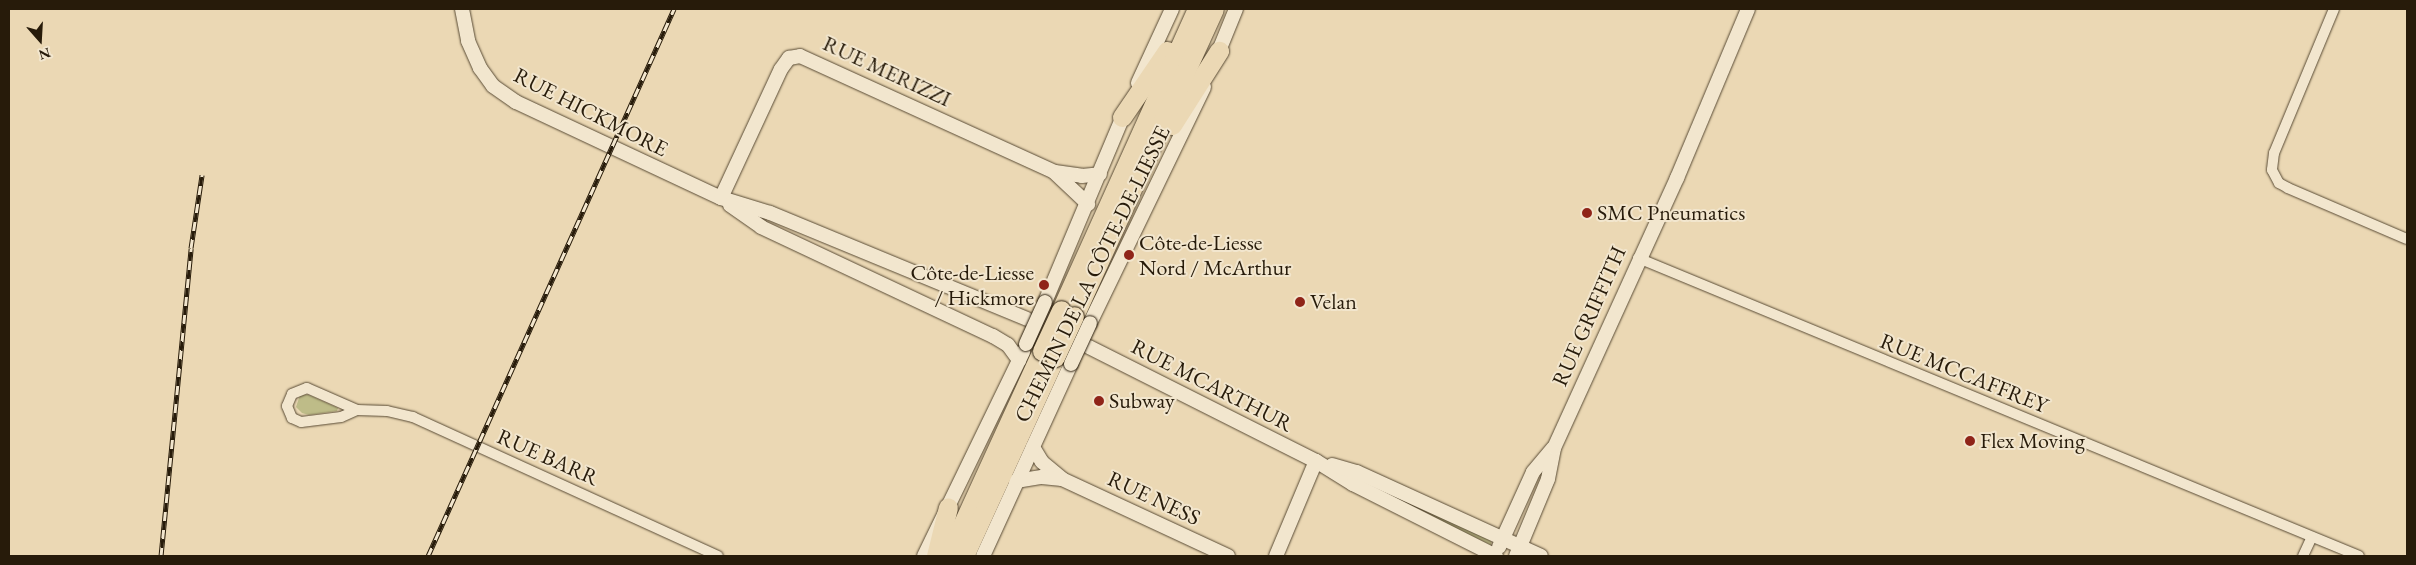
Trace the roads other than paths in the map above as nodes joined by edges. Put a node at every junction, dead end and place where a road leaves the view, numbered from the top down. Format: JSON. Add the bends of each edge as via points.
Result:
{"nodes":[{"id":1,"x":462,"y":9,"type":"edge"},
{"id":2,"x":1172,"y":9,"type":"edge"},
{"id":3,"x":1192,"y":9,"type":"edge"},
{"id":4,"x":1197,"y":9,"type":"edge"},
{"id":5,"x":1214,"y":9,"type":"edge"},
{"id":6,"x":1236,"y":9,"type":"edge"},
{"id":7,"x":1748,"y":9,"type":"edge"},
{"id":8,"x":2334,"y":9,"type":"edge"},
{"id":9,"x":1219,"y":51,"type":"junction"},
{"id":10,"x":1122,"y":117,"type":"junction"},
{"id":11,"x":1054,"y":172,"type":"junction"},
{"id":12,"x":1100,"y":174,"type":"junction"},
{"id":13,"x":1129,"y":194,"type":"junction"},
{"id":14,"x":721,"y":198,"type":"junction"},
{"id":15,"x":1088,"y":204,"type":"junction"},
{"id":16,"x":2407,"y":239,"type":"edge"},
{"id":17,"x":1638,"y":258,"type":"junction"},
{"id":18,"x":1067,"y":313,"type":"junction"},
{"id":19,"x":1027,"y":319,"type":"dead end"},
{"id":20,"x":1089,"y":347,"type":"dead end"},
{"id":21,"x":1048,"y":354,"type":"junction"},
{"id":22,"x":1019,"y":360,"type":"junction"},
{"id":23,"x":357,"y":410,"type":"junction"},
{"id":24,"x":1033,"y":447,"type":"junction"},
{"id":25,"x":1554,"y":448,"type":"junction"},
{"id":26,"x":1316,"y":461,"type":"junction"},
{"id":27,"x":1062,"y":479,"type":"junction"},
{"id":28,"x":1016,"y":481,"type":"junction"},
{"id":29,"x":948,"y":506,"type":"junction"},
{"id":30,"x":2312,"y":537,"type":"junction"},
{"id":31,"x":1503,"y":538,"type":"junction"},
{"id":32,"x":1518,"y":551,"type":"edge"},
{"id":33,"x":718,"y":556,"type":"edge"},
{"id":34,"x":924,"y":556,"type":"edge"},
{"id":35,"x":936,"y":556,"type":"edge"},
{"id":36,"x":948,"y":556,"type":"edge"},
{"id":37,"x":964,"y":556,"type":"edge"},
{"id":38,"x":983,"y":556,"type":"edge"},
{"id":39,"x":1228,"y":556,"type":"edge"},
{"id":40,"x":1276,"y":556,"type":"edge"},
{"id":41,"x":1496,"y":556,"type":"edge"},
{"id":42,"x":1540,"y":556,"type":"edge"},
{"id":43,"x":2303,"y":556,"type":"edge"},
{"id":44,"x":2359,"y":556,"type":"edge"}],
"edges":[{"from":1,"to":14,"type":"street","name":"RUE HICKMORE","via":[[472,53],[500,91],[528,109]]},
{"from":2,"to":10,"type":"street","name":"CHEMIN DE LA CÔTE-DE-LIESSE"},
{"from":3,"to":10,"type":"highway","via":[[1155,71]]},
{"from":4,"to":18,"type":"highway"},
{"from":5,"to":13,"type":"highway"},
{"from":6,"to":9,"type":"street","name":"CHEMIN DE LA CÔTE-DE-LIESSE"},
{"from":7,"to":17,"type":"street","name":"RUE GRIFFITH","via":[[1677,178]]},
{"from":8,"to":16,"type":"street","via":[[2274,153],[2274,175],[2288,188]]},
{"from":9,"to":13,"type":"highway"},
{"from":9,"to":18,"type":"street","name":"CHEMIN DE LA CÔTE-DE-LIESSE","via":[[1194,109],[1135,224]]},
{"from":10,"to":12,"type":"street","name":"CHEMIN DE LA CÔTE-DE-LIESSE"},
{"from":11,"to":12,"type":"street","name":"RUE MERIZZI","via":[[1082,176]]},
{"from":11,"to":14,"type":"street","name":"RUE MERIZZI","via":[[821,63],[796,56],[787,60],[781,69]]},
{"from":11,"to":15,"type":"street","name":"RUE MERIZZI"},
{"from":12,"to":15,"type":"street","name":"CHEMIN DE LA CÔTE-DE-LIESSE"},
{"from":13,"to":18,"type":"highway"},
{"from":14,"to":19,"type":"street","via":[[770,212]]},
{"from":14,"to":22,"type":"street","via":[[761,227],[993,336],[1008,345]]},
{"from":15,"to":18,"type":"street","name":"CHEMIN DE LA CÔTE-DE-LIESSE"},
{"from":17,"to":25,"type":"street","name":"RUE GRIFFITH"},
{"from":17,"to":30,"type":"street","name":"RUE MCCAFFREY"},
{"from":18,"to":21,"type":"highway","bridge":true},
{"from":18,"to":21,"type":"street","name":"CHEMIN DE LA CÔTE-DE-LIESSE","bridge":true},
{"from":20,"to":26,"type":"street","name":"RUE MCARTHUR"},
{"from":21,"to":22,"type":"street","name":"CHEMIN DE LA CÔTE-DE-LIESSE"},
{"from":21,"to":24,"type":"street","name":"CHEMIN DE LA CÔTE-DE-LIESSE"},
{"from":21,"to":36,"type":"highway"},
{"from":21,"to":37,"type":"highway"},
{"from":22,"to":29,"type":"street","name":"CHEMIN DE LA CÔTE-DE-LIESSE"},
{"from":23,"to":23,"type":"street","name":"RUE BARR","via":[[307,388],[292,394],[287,406],[290,415],[301,422],[340,417]]},
{"from":23,"to":33,"type":"street","name":"RUE BARR","via":[[396,413],[422,420]]},
{"from":24,"to":27,"type":"street","name":"RUE NESS","via":[[1042,462]]},
{"from":24,"to":28,"type":"street","name":"CHEMIN DE LA CÔTE-DE-LIESSE"},
{"from":25,"to":31,"type":"street","name":"RUE GRIFFITH","via":[[1533,472]]},
{"from":25,"to":32,"type":"street","name":"RUE GRIFFITH","via":[[1548,479]]},
{"from":26,"to":31,"type":"street","name":"RUE MCARTHUR","via":[[1358,472]]},
{"from":26,"to":40,"type":"street"},
{"from":26,"to":41,"type":"street","name":"RUE MCARTHUR","via":[[1353,484]]},
{"from":27,"to":28,"type":"street","name":"RUE NESS","via":[[1042,476]]},
{"from":27,"to":39,"type":"street","name":"RUE NESS"},
{"from":28,"to":38,"type":"street","name":"CHEMIN DE LA CÔTE-DE-LIESSE"},
{"from":29,"to":34,"type":"street","name":"CHEMIN DE LA CÔTE-DE-LIESSE"},
{"from":29,"to":35,"type":"highway"},
{"from":30,"to":43,"type":"street"},
{"from":30,"to":44,"type":"street","name":"RUE MCCAFFREY"},
{"from":31,"to":32,"type":"street","name":"RUE MCARTHUR"},
{"from":31,"to":41,"type":"street","name":"RUE GRIFFITH"},
{"from":32,"to":42,"type":"street","name":"RUE MCARTHUR"}]}
